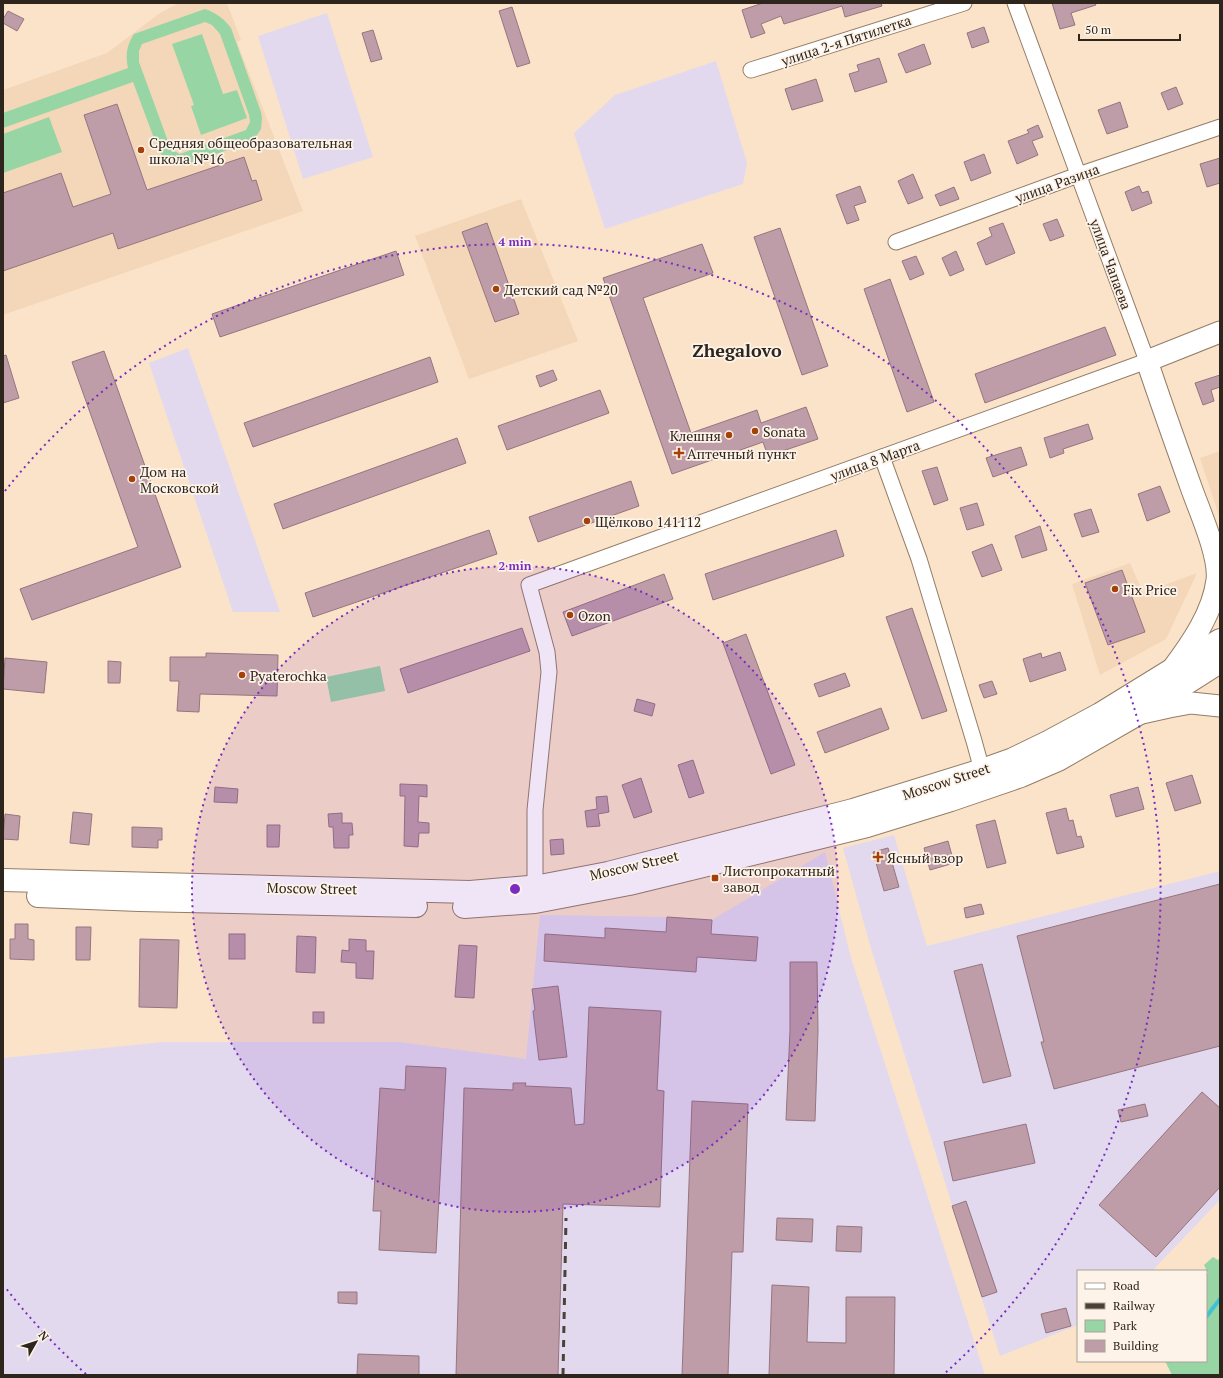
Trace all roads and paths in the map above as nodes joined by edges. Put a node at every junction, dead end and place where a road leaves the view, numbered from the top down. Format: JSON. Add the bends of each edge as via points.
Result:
{"nodes":[{"id":1,"x":964,"y":3,"type":"edge"},
{"id":2,"x":1015,"y":3,"type":"edge"},
{"id":3,"x":751,"y":70,"type":"dead end"},
{"id":4,"x":1220,"y":126,"type":"edge"},
{"id":5,"x":1078,"y":175,"type":"junction"},
{"id":6,"x":896,"y":242,"type":"dead end"},
{"id":7,"x":1220,"y":332,"type":"edge"},
{"id":8,"x":1147,"y":361,"type":"junction"},
{"id":9,"x":882,"y":457,"type":"junction"},
{"id":10,"x":1205,"y":525,"type":"junction"},
{"id":11,"x":1220,"y":542,"type":"edge"},
{"id":12,"x":1220,"y":640,"type":"edge"},
{"id":13,"x":1220,"y":662,"type":"edge"},
{"id":14,"x":1172,"y":670,"type":"junction"},
{"id":15,"x":1220,"y":706,"type":"edge"},
{"id":16,"x":1138,"y":714,"type":"junction"},
{"id":17,"x":982,"y":770,"type":"junction"},
{"id":18,"x":3,"y":880,"type":"edge"},
{"id":19,"x":535,"y":886,"type":"junction"},
{"id":20,"x":3,"y":895,"type":"edge"}],
"edges":[{"from":1,"to":3,"type":"street","name":"улица 2-я Пятилетка"},
{"from":2,"to":5,"type":"street","name":"улица Чапаева"},
{"from":4,"to":5,"type":"street","name":"улица Разина"},
{"from":5,"to":6,"type":"street","name":"улица Разина"},
{"from":5,"to":8,"type":"street","name":"улица Чапаева"},
{"from":7,"to":8,"type":"street","name":"улица 8 Марта"},
{"from":8,"to":9,"type":"street","name":"улица 8 Марта"},
{"from":8,"to":10,"type":"street","name":"улица Чапаева"},
{"from":9,"to":17,"type":"street","via":[[919,559]]},
{"from":9,"to":19,"type":"street","name":"улица 8 Марта","via":[[529,585],[547,652],[549,672],[535,810]]},
{"from":10,"to":11,"type":"street"},
{"from":10,"to":14,"type":"street","name":"улица Чапаева","via":[[1217,567],[1214,595],[1190,647]]},
{"from":12,"to":14,"type":"main road","name":"Moscow Street"},
{"from":13,"to":16,"type":"main road","name":"Moscow Street"},
{"from":14,"to":17,"type":"main road","name":"Moscow Street","via":[[1048,742]]},
{"from":15,"to":16,"type":"street","via":[[1191,703]]},
{"from":16,"to":20,"type":"main road","name":"Moscow Street","via":[[1058,760],[1021,776],[899,817],[629,884],[535,902],[453,907]]},
{"from":17,"to":19,"type":"main road","name":"Moscow Street","via":[[852,810],[608,873]]},
{"from":18,"to":19,"type":"main road","name":"Moscow Street","via":[[470,892]]}]}
